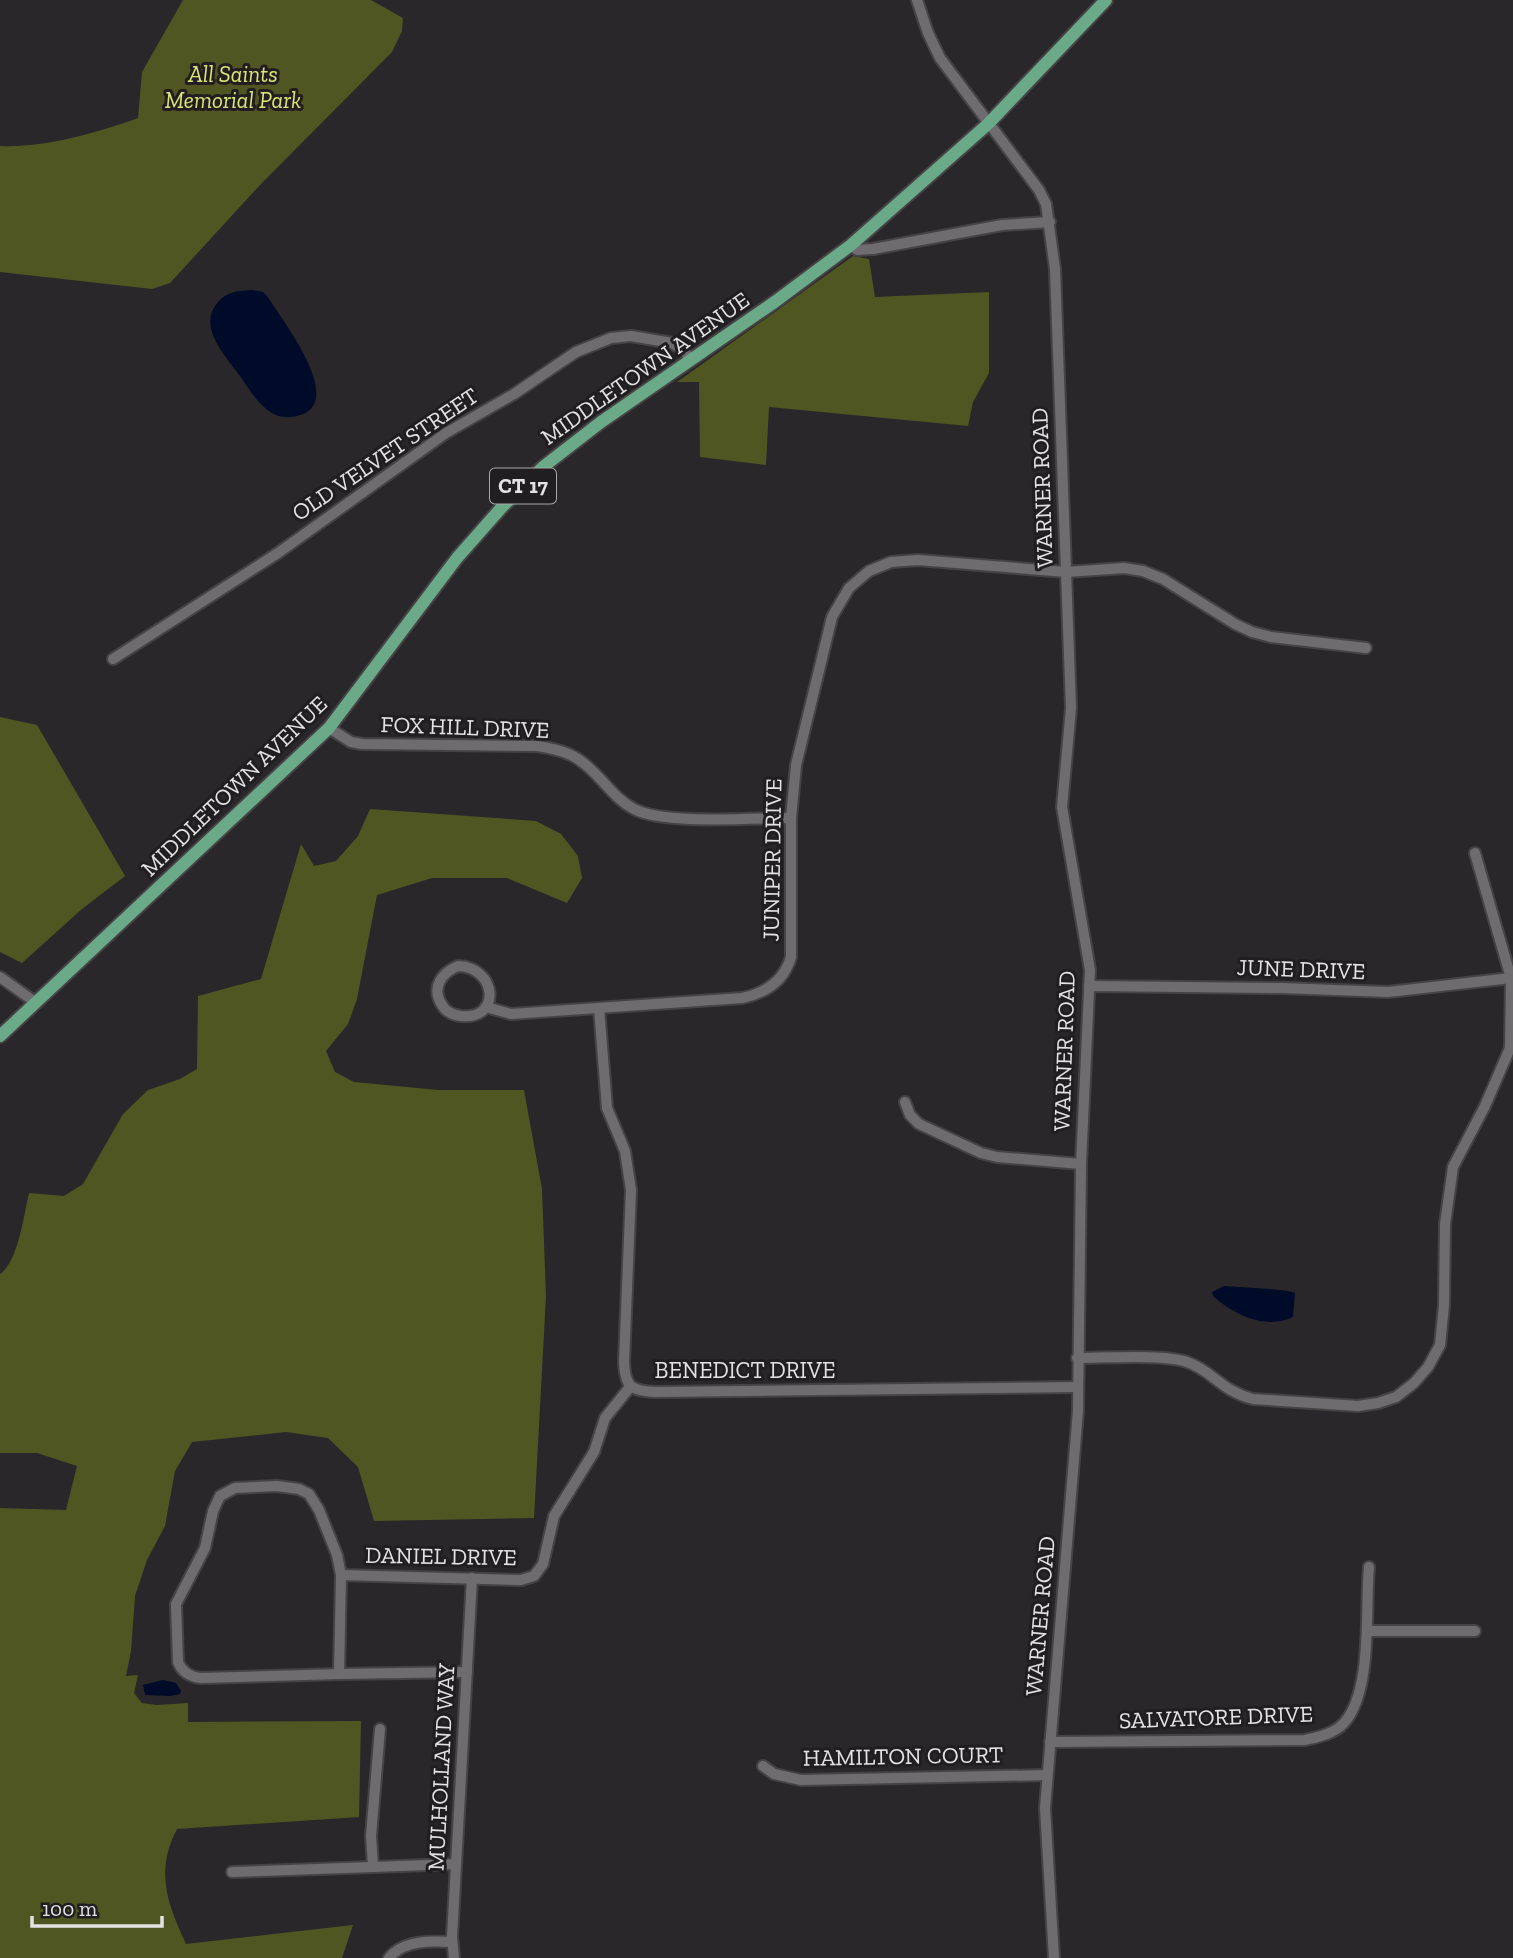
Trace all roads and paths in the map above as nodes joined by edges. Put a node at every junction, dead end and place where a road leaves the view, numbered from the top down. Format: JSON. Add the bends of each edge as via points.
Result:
{"nodes":[{"id":1,"x":917,"y":0,"type":"edge"},
{"id":2,"x":1106,"y":0,"type":"edge"},
{"id":3,"x":988,"y":124,"type":"junction"},
{"id":4,"x":1050,"y":222,"type":"junction"},
{"id":5,"x":851,"y":246,"type":"junction"},
{"id":6,"x":691,"y":359,"type":"junction"},
{"id":7,"x":1066,"y":572,"type":"junction"},
{"id":8,"x":1366,"y":648,"type":"dead end"},
{"id":9,"x":113,"y":659,"type":"dead end"},
{"id":10,"x":329,"y":728,"type":"junction"},
{"id":11,"x":791,"y":818,"type":"junction"},
{"id":12,"x":1475,"y":853,"type":"dead end"},
{"id":13,"x":0,"y":977,"type":"edge"},
{"id":14,"x":1511,"y":978,"type":"junction"},
{"id":15,"x":1089,"y":986,"type":"junction"},
{"id":16,"x":35,"y":1002,"type":"junction"},
{"id":17,"x":486,"y":1007,"type":"junction"},
{"id":18,"x":599,"y":1008,"type":"junction"},
{"id":19,"x":0,"y":1036,"type":"edge"},
{"id":20,"x":905,"y":1102,"type":"dead end"},
{"id":21,"x":1081,"y":1164,"type":"junction"},
{"id":22,"x":1077,"y":1358,"type":"junction"},
{"id":23,"x":630,"y":1387,"type":"junction"},
{"id":24,"x":1078,"y":1387,"type":"junction"},
{"id":25,"x":1369,"y":1567,"type":"dead end"},
{"id":26,"x":341,"y":1575,"type":"junction"},
{"id":27,"x":472,"y":1578,"type":"junction"},
{"id":28,"x":1367,"y":1631,"type":"junction"},
{"id":29,"x":1475,"y":1631,"type":"dead end"},
{"id":30,"x":467,"y":1672,"type":"junction"},
{"id":31,"x":339,"y":1674,"type":"junction"},
{"id":32,"x":380,"y":1729,"type":"dead end"},
{"id":33,"x":1050,"y":1742,"type":"junction"},
{"id":34,"x":763,"y":1766,"type":"dead end"},
{"id":35,"x":1046,"y":1775,"type":"junction"},
{"id":36,"x":456,"y":1864,"type":"junction"},
{"id":37,"x":373,"y":1867,"type":"junction"},
{"id":38,"x":232,"y":1872,"type":"dead end"},
{"id":39,"x":452,"y":1942,"type":"junction"},
{"id":40,"x":389,"y":1958,"type":"edge"},
{"id":41,"x":454,"y":1958,"type":"edge"},
{"id":42,"x":1054,"y":1958,"type":"edge"}],
"edges":[{"from":1,"to":3,"type":"street","name":"WARNER ROAD","via":[[940,58]]},
{"from":2,"to":3,"type":"main road","name":"MIDDLETOWN AVENUE","number":"CT 17"},
{"from":3,"to":4,"type":"street","name":"WARNER ROAD","via":[[1039,190]]},
{"from":3,"to":5,"type":"main road","name":"MIDDLETOWN AVENUE","number":"CT 17"},
{"from":4,"to":5,"type":"street","via":[[1002,225],[864,250]]},
{"from":4,"to":7,"type":"street","name":"WARNER ROAD"},
{"from":5,"to":6,"type":"main road","name":"MIDDLETOWN AVENUE","number":"CT 17"},
{"from":6,"to":9,"type":"street","name":"OLD VELVET STREET","via":[[672,343],[631,336],[611,338],[576,352],[446,433],[278,554]]},
{"from":6,"to":10,"type":"main road","name":"MIDDLETOWN AVENUE","number":"CT 17","via":[[577,439],[502,507],[457,558]]},
{"from":7,"to":8,"type":"street","name":"JUNIPER DRIVE","via":[[1143,571],[1252,632]]},
{"from":7,"to":11,"type":"street","name":"JUNIPER DRIVE","via":[[905,560],[881,565],[859,578],[841,598],[828,629],[796,765]]},
{"from":7,"to":15,"type":"street","name":"WARNER ROAD","via":[[1071,708],[1062,807]]},
{"from":10,"to":11,"type":"street","name":"FOX HILL DRIVE","via":[[362,744],[556,749],[577,758],[621,800],[655,816]]},
{"from":10,"to":16,"type":"main road","name":"MIDDLETOWN AVENUE","number":"CT 17"},
{"from":11,"to":18,"type":"street","name":"JUNIPER DRIVE","via":[[791,957],[775,984],[742,998]]},
{"from":12,"to":14,"type":"street"},
{"from":13,"to":16,"type":"street"},
{"from":14,"to":15,"type":"street","name":"JUNE DRIVE","via":[[1388,992]]},
{"from":14,"to":22,"type":"street","via":[[1510,1048],[1452,1167],[1444,1224],[1440,1345],[1414,1383],[1396,1397],[1358,1406],[1280,1401],[1238,1395],[1185,1360]]},
{"from":15,"to":21,"type":"street","name":"WARNER ROAD"},
{"from":16,"to":19,"type":"main road","name":"MIDDLETOWN AVENUE","number":"CT 17"},
{"from":17,"to":17,"type":"street","name":"JUNIPER DRIVE","via":[[475,1015],[451,1014],[438,996],[444,973],[458,966],[481,973],[490,995]]},
{"from":17,"to":18,"type":"street","name":"JUNIPER DRIVE","via":[[511,1014]]},
{"from":18,"to":23,"type":"street","name":"BENEDICT DRIVE","via":[[607,1108],[625,1151],[631,1190],[624,1362]]},
{"from":20,"to":21,"type":"street","via":[[919,1124],[981,1153]]},
{"from":21,"to":22,"type":"street","name":"WARNER ROAD"},
{"from":22,"to":24,"type":"street","name":"WARNER ROAD"},
{"from":23,"to":24,"type":"street","name":"BENEDICT DRIVE","via":[[656,1392]]},
{"from":23,"to":27,"type":"street","name":"DANIEL DRIVE","via":[[605,1418],[594,1452],[554,1516],[539,1570],[521,1580]]},
{"from":24,"to":33,"type":"street","name":"WARNER ROAD"},
{"from":25,"to":28,"type":"street","name":"SALVATORE DRIVE"},
{"from":26,"to":27,"type":"street","name":"DANIEL DRIVE"},
{"from":26,"to":31,"type":"street"},
{"from":26,"to":31,"type":"street","via":[[334,1546],[309,1494],[287,1487],[235,1488],[225,1491],[216,1502],[205,1548],[175,1612],[178,1662],[191,1675]]},
{"from":27,"to":30,"type":"street","name":"MULHOLLAND WAY"},
{"from":28,"to":29,"type":"street"},
{"from":28,"to":33,"type":"street","name":"SALVATORE DRIVE","via":[[1354,1709],[1343,1724],[1326,1735],[1305,1740]]},
{"from":30,"to":31,"type":"street"},
{"from":30,"to":36,"type":"street","name":"MULHOLLAND WAY"},
{"from":32,"to":37,"type":"street"},
{"from":33,"to":35,"type":"street","name":"WARNER ROAD"},
{"from":34,"to":35,"type":"street","name":"HAMILTON COURT","via":[[774,1774],[801,1780]]},
{"from":35,"to":42,"type":"street","name":"WARNER ROAD"},
{"from":36,"to":37,"type":"street"},
{"from":36,"to":39,"type":"street","name":"MULHOLLAND WAY"},
{"from":37,"to":38,"type":"street"},
{"from":39,"to":40,"type":"street","via":[[409,1945]]},
{"from":39,"to":41,"type":"street","name":"MULHOLLAND WAY"}]}
